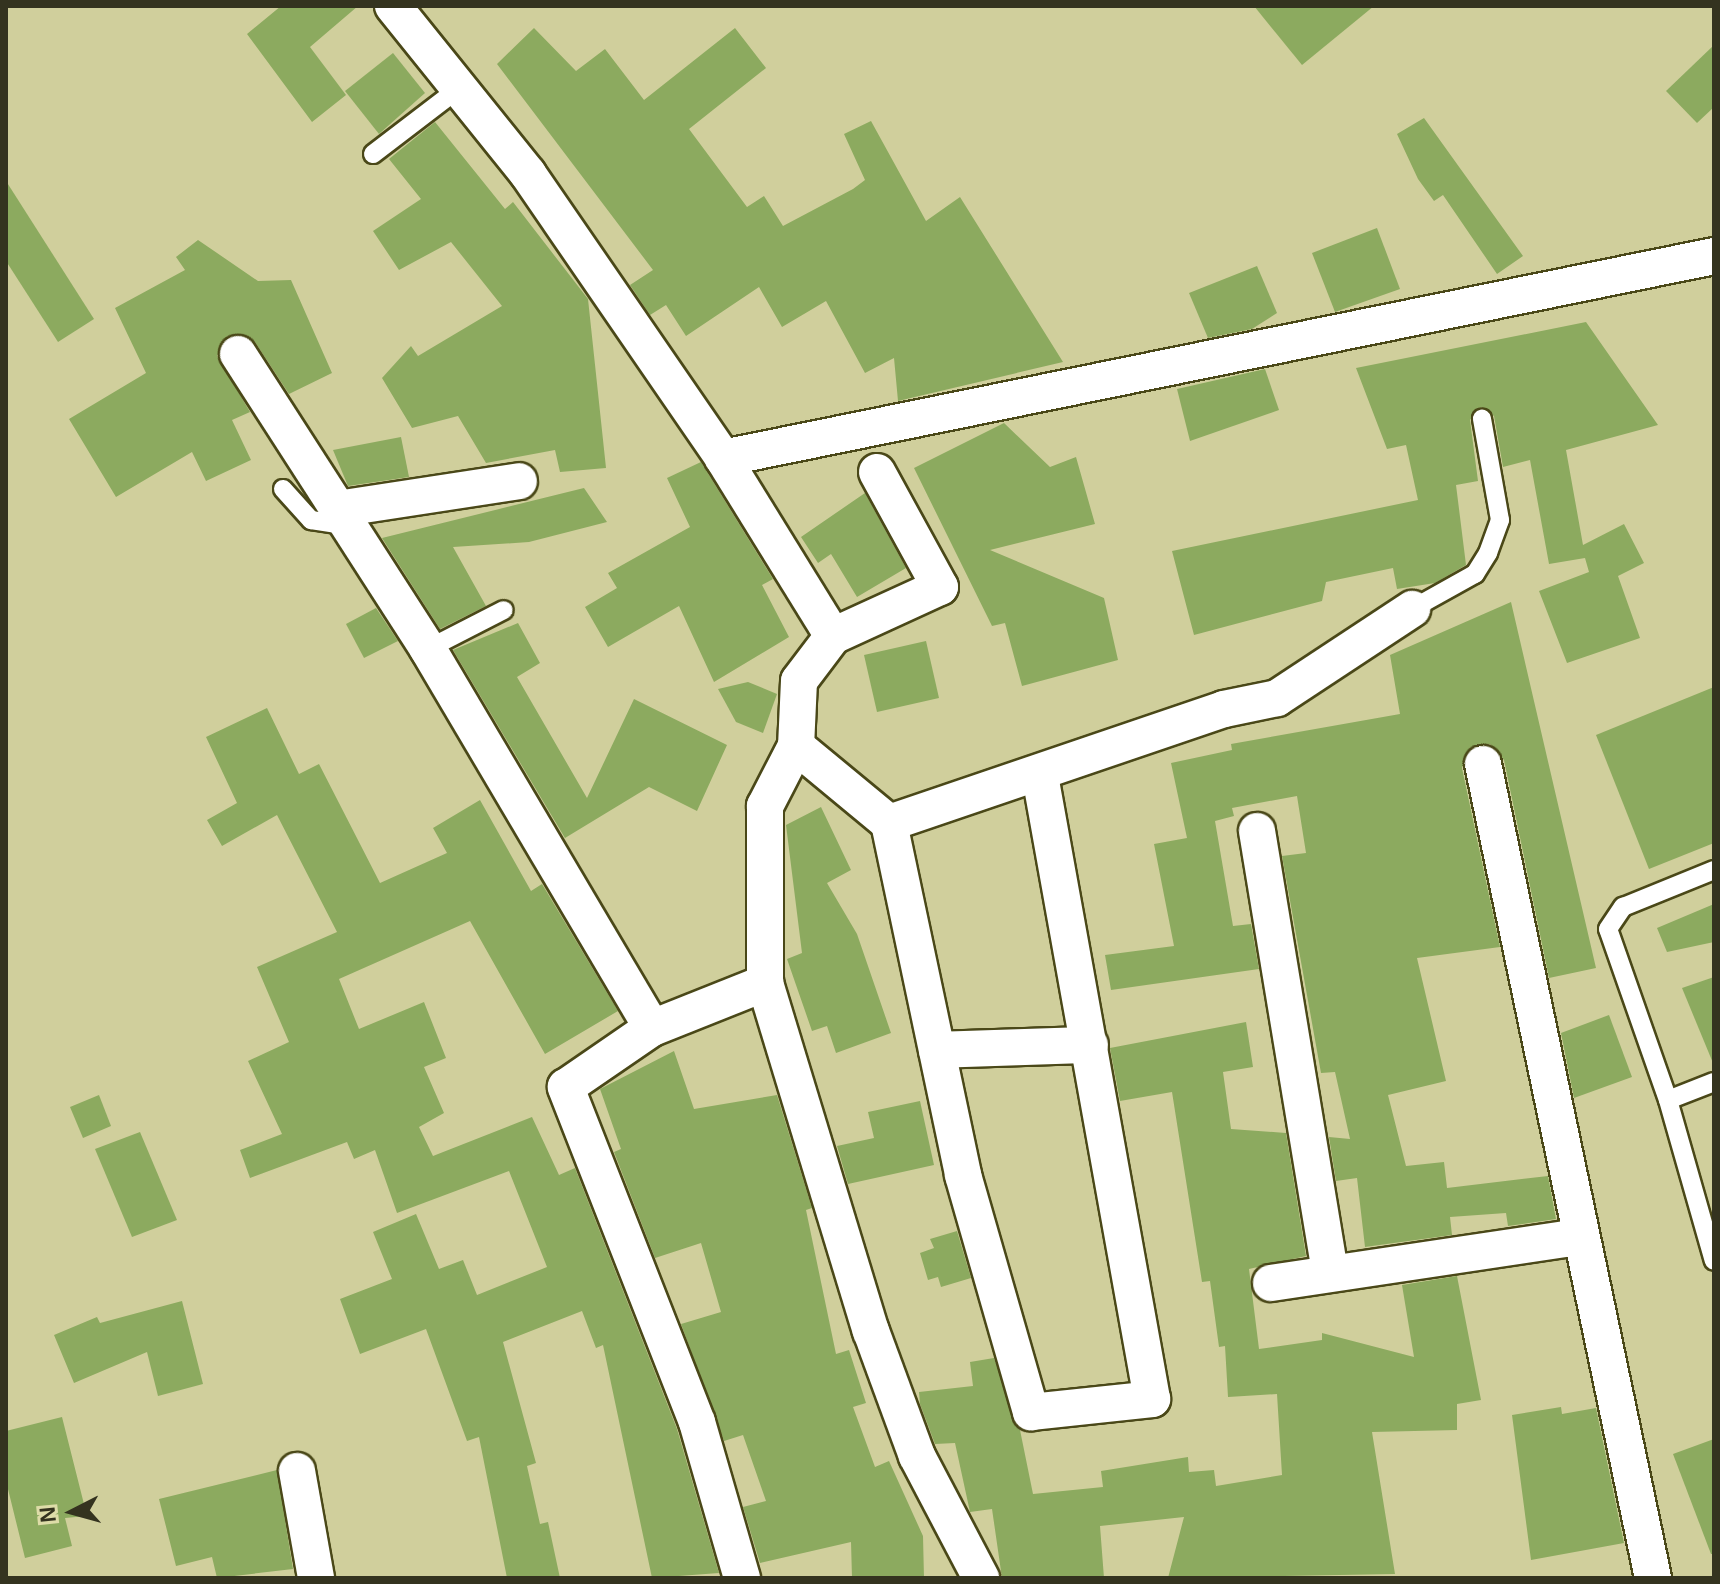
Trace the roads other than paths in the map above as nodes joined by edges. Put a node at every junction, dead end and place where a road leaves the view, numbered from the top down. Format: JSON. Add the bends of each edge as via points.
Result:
{"nodes":[{"id":1,"x":393,"y":6,"type":"edge"},
{"id":2,"x":458,"y":89,"type":"junction"},
{"id":3,"x":373,"y":154,"type":"dead end"},
{"id":4,"x":1714,"y":256,"type":"edge"},
{"id":5,"x":238,"y":354,"type":"dead end"},
{"id":6,"x":1482,"y":419,"type":"dead end"},
{"id":7,"x":723,"y":458,"type":"junction"},
{"id":8,"x":877,"y":472,"type":"dead end"},
{"id":9,"x":519,"y":481,"type":"dead end"},
{"id":10,"x":283,"y":489,"type":"dead end"},
{"id":11,"x":343,"y":518,"type":"junction"},
{"id":12,"x":1412,"y":609,"type":"joint"},
{"id":13,"x":504,"y":610,"type":"dead end"},
{"id":14,"x":833,"y":636,"type":"junction"},
{"id":15,"x":428,"y":649,"type":"junction"},
{"id":16,"x":796,"y":746,"type":"junction"},
{"id":17,"x":1483,"y":764,"type":"dead end"},
{"id":18,"x":1040,"y":775,"type":"junction"},
{"id":19,"x":889,"y":823,"type":"junction"},
{"id":20,"x":1257,"y":831,"type":"dead end"},
{"id":21,"x":1714,"y":870,"type":"edge"},
{"id":22,"x":765,"y":983,"type":"junction"},
{"id":23,"x":652,"y":1028,"type":"junction"},
{"id":24,"x":1090,"y":1045,"type":"junction"},
{"id":25,"x":937,"y":1050,"type":"junction"},
{"id":26,"x":1714,"y":1082,"type":"edge"},
{"id":27,"x":1668,"y":1100,"type":"junction"},
{"id":28,"x":1578,"y":1237,"type":"junction"},
{"id":29,"x":1714,"y":1261,"type":"edge"},
{"id":30,"x":1330,"y":1271,"type":"junction"},
{"id":31,"x":1271,"y":1283,"type":"dead end"},
{"id":32,"x":297,"y":1471,"type":"dead end"},
{"id":33,"x":316,"y":1578,"type":"edge"},
{"id":34,"x":742,"y":1578,"type":"edge"},
{"id":35,"x":981,"y":1578,"type":"edge"},
{"id":36,"x":1653,"y":1578,"type":"edge"}],
"edges":[{"from":1,"to":2,"type":"street"},
{"from":2,"to":3,"type":"lane"},
{"from":2,"to":7,"type":"street","via":[[528,174]]},
{"from":4,"to":7,"type":"street"},
{"from":5,"to":11,"type":"street"},
{"from":6,"to":12,"type":"lane","via":[[1500,520],[1488,553],[1475,574]]},
{"from":7,"to":14,"type":"street"},
{"from":8,"to":14,"type":"street","via":[[940,587]]},
{"from":9,"to":11,"type":"street"},
{"from":10,"to":11,"type":"lane","via":[[311,520]]},
{"from":11,"to":15,"type":"street"},
{"from":12,"to":18,"type":"street","via":[[1277,698],[1224,709]]},
{"from":13,"to":15,"type":"lane"},
{"from":14,"to":16,"type":"street","via":[[799,681]]},
{"from":15,"to":23,"type":"street"},
{"from":16,"to":19,"type":"street"},
{"from":16,"to":22,"type":"street","via":[[765,806]]},
{"from":17,"to":28,"type":"street"},
{"from":18,"to":19,"type":"street"},
{"from":18,"to":24,"type":"street"},
{"from":19,"to":25,"type":"street"},
{"from":20,"to":30,"type":"street"},
{"from":21,"to":27,"type":"lane","via":[[1623,907],[1608,929]]},
{"from":22,"to":23,"type":"street"},
{"from":22,"to":35,"type":"street","via":[[871,1331],[917,1456]]},
{"from":23,"to":34,"type":"street","via":[[566,1087],[697,1422]]},
{"from":24,"to":25,"type":"street"},
{"from":24,"to":25,"type":"street","via":[[1152,1399],[1031,1412],[963,1175]]},
{"from":26,"to":27,"type":"lane"},
{"from":27,"to":29,"type":"lane"},
{"from":28,"to":30,"type":"street"},
{"from":28,"to":36,"type":"street"},
{"from":30,"to":31,"type":"street"},
{"from":32,"to":33,"type":"street"}]}
